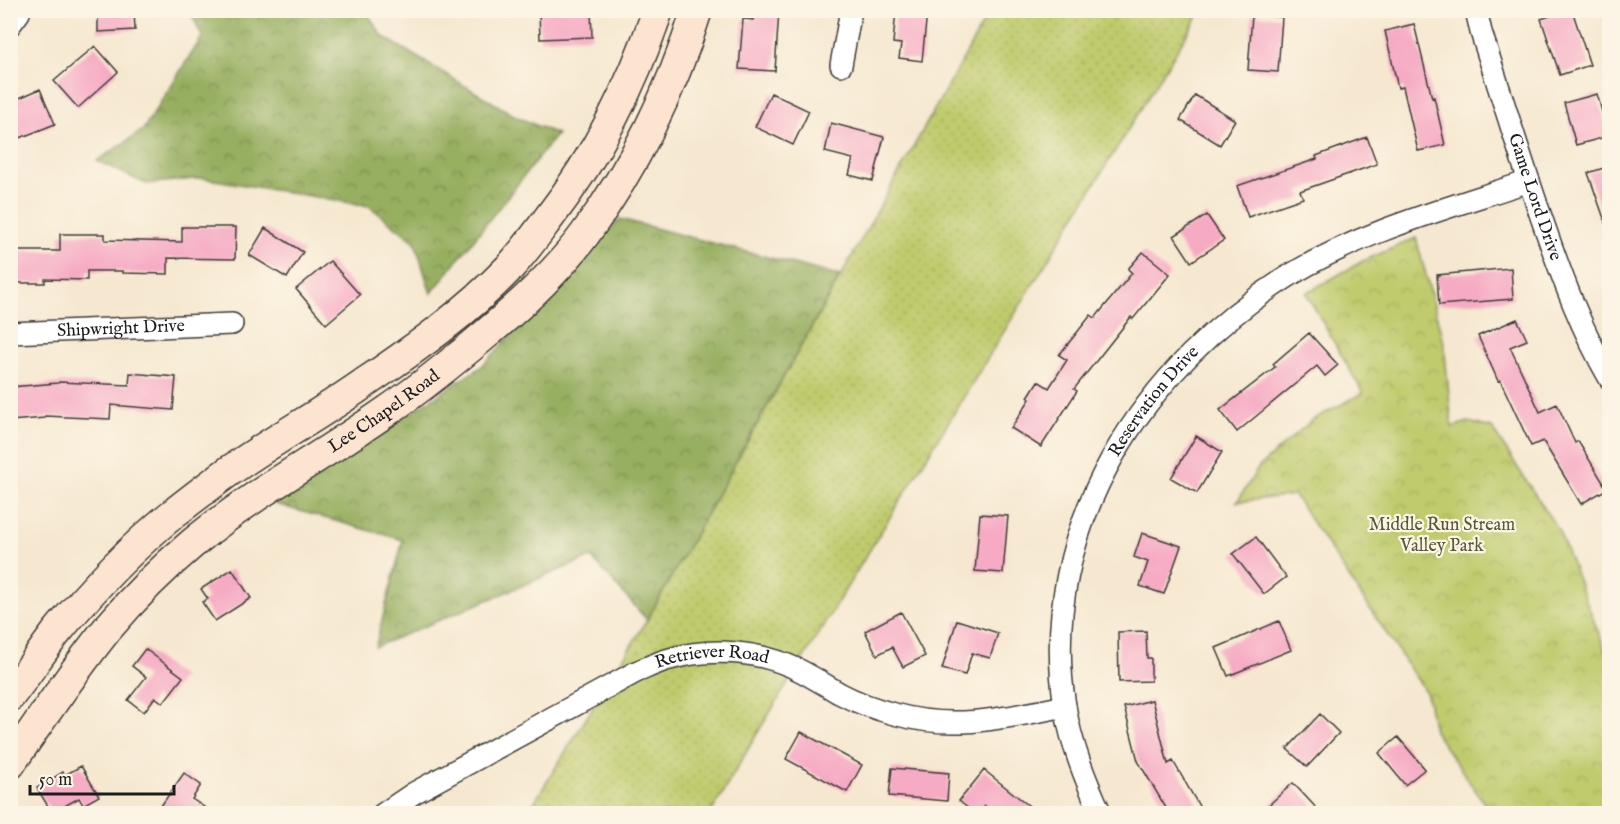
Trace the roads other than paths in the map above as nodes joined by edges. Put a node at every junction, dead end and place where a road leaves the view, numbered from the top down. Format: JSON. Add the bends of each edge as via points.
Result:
{"nodes":[{"id":1,"x":658,"y":10,"type":"edge"},
{"id":2,"x":697,"y":10,"type":"edge"},
{"id":3,"x":851,"y":10,"type":"edge"},
{"id":4,"x":1476,"y":10,"type":"edge"},
{"id":5,"x":841,"y":65,"type":"dead end"},
{"id":6,"x":1529,"y":181,"type":"junction"},
{"id":7,"x":232,"y":324,"type":"dead end"},
{"id":8,"x":10,"y":333,"type":"edge"},
{"id":9,"x":1610,"y":379,"type":"edge"},
{"id":10,"x":228,"y":472,"type":"junction"},
{"id":11,"x":248,"y":502,"type":"junction"},
{"id":12,"x":10,"y":696,"type":"edge"},
{"id":13,"x":1065,"y":706,"type":"junction"},
{"id":14,"x":10,"y":764,"type":"edge"},
{"id":15,"x":383,"y":813,"type":"edge"},
{"id":16,"x":1101,"y":813,"type":"edge"}],
"edges":[{"from":1,"to":10,"type":"main road","name":"Lee Chapel Road","via":[[613,120],[565,197],[509,267],[472,302],[365,383]]},
{"from":2,"to":11,"type":"main road","name":"Lee Chapel Road","via":[[669,86],[642,141],[616,188],[554,271],[518,308],[449,366],[387,412]]},
{"from":3,"to":5,"type":"street"},
{"from":4,"to":6,"type":"street","name":"Game Lord Drive"},
{"from":6,"to":9,"type":"street","name":"Game Lord Drive","via":[[1566,288]]},
{"from":6,"to":13,"type":"street","name":"Reservation Drive","via":[[1391,227],[1326,255],[1261,294],[1202,342],[1174,371],[1127,432],[1093,494],[1080,528],[1061,626]]},
{"from":7,"to":8,"type":"street","name":"Shipwright Drive"},
{"from":10,"to":11,"type":"main road"},
{"from":10,"to":12,"type":"main road","name":"Lee Chapel Road","via":[[136,546],[56,633]]},
{"from":11,"to":14,"type":"main road","name":"Lee Chapel Road","via":[[148,583],[108,628]]},
{"from":13,"to":15,"type":"street","name":"Retriever Road","via":[[976,722],[928,721],[865,705],[799,670],[771,660],[736,653],[688,655],[636,672]]},
{"from":13,"to":16,"type":"street","name":"Reservation Drive","via":[[1077,756]]}]}
